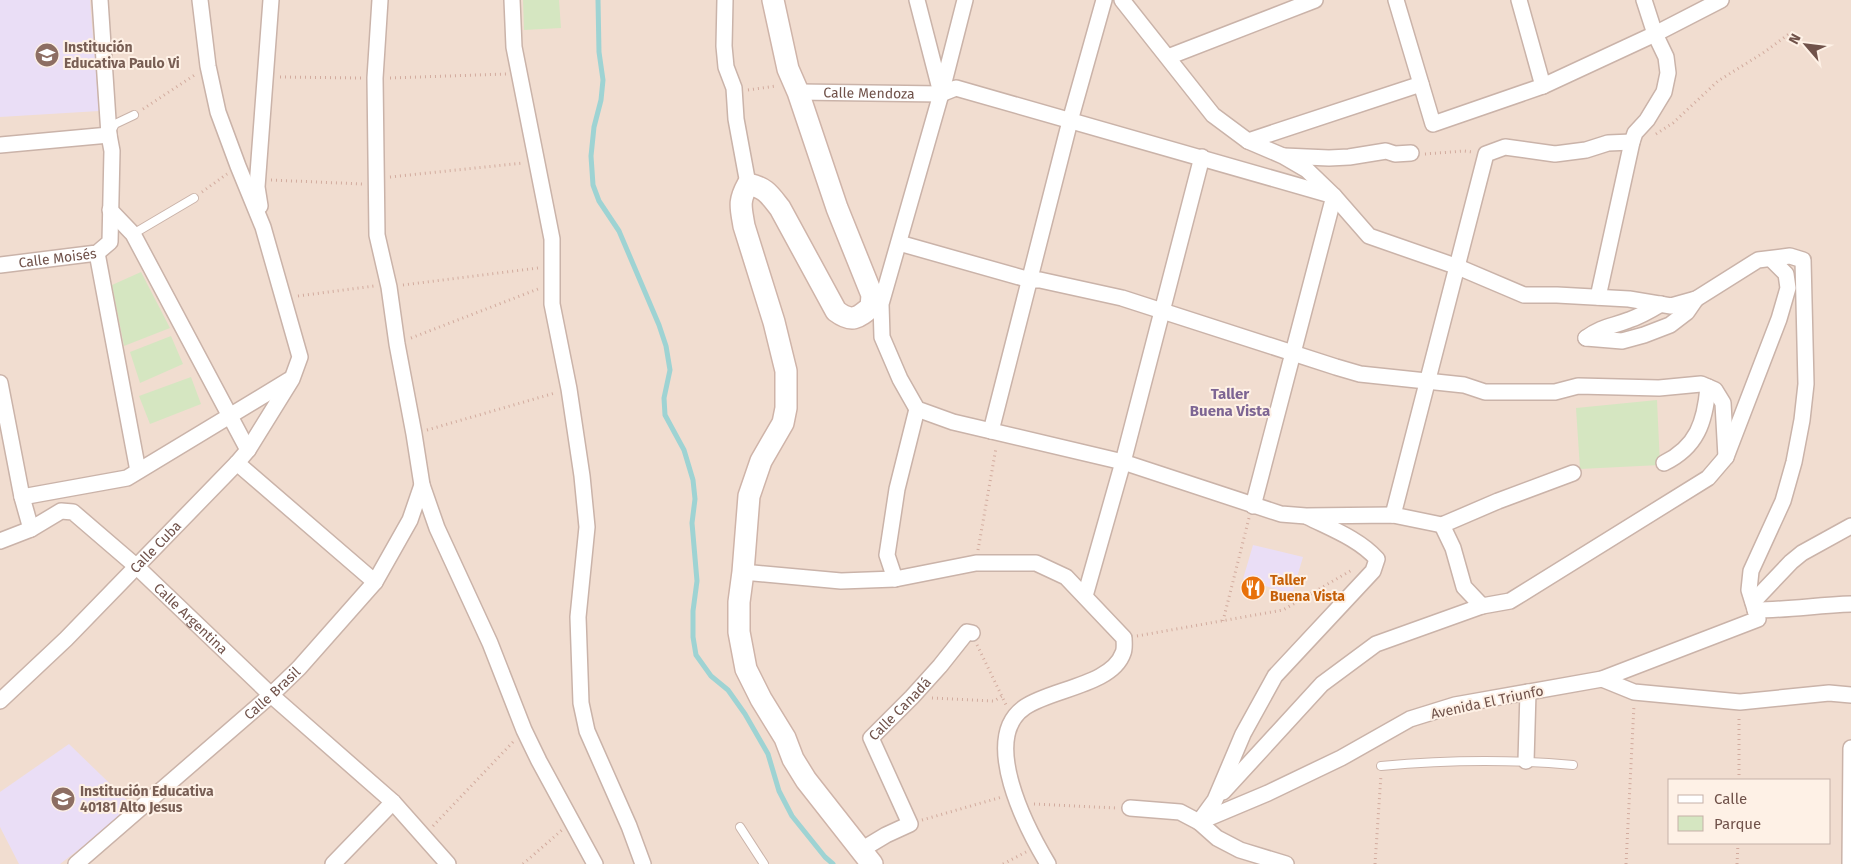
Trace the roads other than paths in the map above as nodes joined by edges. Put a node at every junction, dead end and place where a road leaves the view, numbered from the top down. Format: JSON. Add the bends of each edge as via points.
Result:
{"nodes":[{"id":1,"x":100,"y":0,"type":"edge"},
{"id":2,"x":200,"y":0,"type":"edge"},
{"id":3,"x":271,"y":0,"type":"edge"},
{"id":4,"x":380,"y":0,"type":"edge"},
{"id":5,"x":512,"y":0,"type":"edge"},
{"id":6,"x":725,"y":0,"type":"edge"},
{"id":7,"x":773,"y":0,"type":"edge"},
{"id":8,"x":917,"y":0,"type":"edge"},
{"id":9,"x":965,"y":0,"type":"edge"},
{"id":10,"x":1104,"y":0,"type":"edge"},
{"id":11,"x":1122,"y":0,"type":"edge"},
{"id":12,"x":1315,"y":0,"type":"edge"},
{"id":13,"x":1396,"y":0,"type":"edge"},
{"id":14,"x":1519,"y":0,"type":"edge"},
{"id":15,"x":1644,"y":0,"type":"edge"},
{"id":16,"x":1722,"y":0,"type":"edge"},
{"id":17,"x":1655,"y":34,"type":"junction"},
{"id":18,"x":1168,"y":57,"type":"junction"},
{"id":19,"x":1421,"y":84,"type":"junction"},
{"id":20,"x":1543,"y":86,"type":"junction"},
{"id":21,"x":796,"y":88,"type":"junction"},
{"id":22,"x":941,"y":94,"type":"junction"},
{"id":23,"x":134,"y":115,"type":"road end"},
{"id":24,"x":1070,"y":120,"type":"junction"},
{"id":25,"x":109,"y":135,"type":"junction"},
{"id":26,"x":1248,"y":141,"type":"junction"},
{"id":27,"x":1632,"y":142,"type":"junction"},
{"id":28,"x":0,"y":145,"type":"edge"},
{"id":29,"x":1411,"y":153,"type":"road end"},
{"id":30,"x":1283,"y":156,"type":"junction"},
{"id":31,"x":1202,"y":157,"type":"junction"},
{"id":32,"x":748,"y":184,"type":"junction"},
{"id":33,"x":1334,"y":196,"type":"junction"},
{"id":34,"x":194,"y":198,"type":"road end"},
{"id":35,"x":110,"y":210,"type":"junction"},
{"id":36,"x":263,"y":227,"type":"junction"},
{"id":37,"x":134,"y":234,"type":"junction"},
{"id":38,"x":899,"y":243,"type":"junction"},
{"id":39,"x":97,"y":253,"type":"junction"},
{"id":40,"x":1772,"y":260,"type":"junction"},
{"id":41,"x":0,"y":265,"type":"edge"},
{"id":42,"x":1458,"y":267,"type":"junction"},
{"id":43,"x":1030,"y":280,"type":"junction"},
{"id":44,"x":1598,"y":297,"type":"junction"},
{"id":45,"x":1696,"y":299,"type":"junction"},
{"id":46,"x":1661,"y":304,"type":"junction"},
{"id":47,"x":1162,"y":311,"type":"junction"},
{"id":48,"x":876,"y":314,"type":"junction"},
{"id":49,"x":1294,"y":353,"type":"junction"},
{"id":50,"x":292,"y":379,"type":"junction"},
{"id":51,"x":1427,"y":380,"type":"junction"},
{"id":52,"x":0,"y":383,"type":"edge"},
{"id":53,"x":1708,"y":387,"type":"junction"},
{"id":54,"x":917,"y":409,"type":"junction"},
{"id":55,"x":230,"y":417,"type":"junction"},
{"id":56,"x":995,"y":432,"type":"junction"},
{"id":57,"x":248,"y":450,"type":"junction"},
{"id":58,"x":1726,"y":457,"type":"junction"},
{"id":59,"x":1123,"y":462,"type":"junction"},
{"id":60,"x":237,"y":463,"type":"junction"},
{"id":61,"x":1664,"y":463,"type":"dead end"},
{"id":62,"x":138,"y":471,"type":"junction"},
{"id":63,"x":1573,"y":473,"type":"dead end"},
{"id":64,"x":422,"y":485,"type":"junction"},
{"id":65,"x":22,"y":497,"type":"junction"},
{"id":66,"x":1253,"y":506,"type":"junction"},
{"id":67,"x":1393,"y":515,"type":"junction"},
{"id":68,"x":1306,"y":516,"type":"junction"},
{"id":69,"x":1442,"y":525,"type":"junction"},
{"id":70,"x":1851,"y":526,"type":"edge"},
{"id":71,"x":31,"y":529,"type":"junction"},
{"id":72,"x":0,"y":541,"type":"edge"},
{"id":73,"x":137,"y":568,"type":"junction"},
{"id":74,"x":744,"y":572,"type":"junction"},
{"id":75,"x":895,"y":579,"type":"junction"},
{"id":76,"x":375,"y":582,"type":"junction"},
{"id":77,"x":1085,"y":596,"type":"junction"},
{"id":78,"x":1851,"y":604,"type":"edge"},
{"id":79,"x":1482,"y":606,"type":"junction"},
{"id":80,"x":1755,"y":610,"type":"junction"},
{"id":81,"x":972,"y":633,"type":"road end"},
{"id":82,"x":1602,"y":679,"type":"junction"},
{"id":83,"x":1528,"y":692,"type":"junction"},
{"id":84,"x":271,"y":695,"type":"junction"},
{"id":85,"x":1851,"y":695,"type":"edge"},
{"id":86,"x":0,"y":701,"type":"edge"},
{"id":87,"x":1851,"y":748,"type":"edge"},
{"id":88,"x":1526,"y":761,"type":"junction"},
{"id":89,"x":1573,"y":765,"type":"dead end"},
{"id":90,"x":1381,"y":766,"type":"road end"},
{"id":91,"x":1215,"y":800,"type":"junction"},
{"id":92,"x":393,"y":802,"type":"junction"},
{"id":93,"x":1130,"y":808,"type":"road end"},
{"id":94,"x":1199,"y":822,"type":"junction"},
{"id":95,"x":740,"y":827,"type":"dead end"},
{"id":96,"x":866,"y":857,"type":"edge"},
{"id":97,"x":76,"y":864,"type":"edge"},
{"id":98,"x":332,"y":864,"type":"edge"},
{"id":99,"x":448,"y":864,"type":"edge"},
{"id":100,"x":595,"y":864,"type":"edge"},
{"id":101,"x":643,"y":864,"type":"edge"},
{"id":102,"x":764,"y":864,"type":"edge"},
{"id":103,"x":1048,"y":864,"type":"edge"},
{"id":104,"x":1286,"y":864,"type":"edge"},
{"id":105,"x":1850,"y":864,"type":"edge"}],
"edges":[{"from":1,"to":25,"type":"street"},
{"from":2,"to":36,"type":"street","via":[[208,66],[218,112]]},
{"from":3,"to":36,"type":"street","via":[[257,187]]},
{"from":4,"to":64,"type":"street","via":[[375,78],[377,235],[389,287]]},
{"from":5,"to":101,"type":"street","via":[[514,47],[552,239],[552,304],[582,476],[587,527],[578,617],[581,703],[587,731],[630,826]]},
{"from":6,"to":32,"type":"street","via":[[726,66],[732,83]]},
{"from":7,"to":21,"type":"street","via":[[788,69]]},
{"from":8,"to":22,"type":"street"},
{"from":9,"to":22,"type":"street"},
{"from":10,"to":24,"type":"street"},
{"from":11,"to":18,"type":"street"},
{"from":12,"to":18,"type":"street"},
{"from":13,"to":19,"type":"street"},
{"from":14,"to":20,"type":"street"},
{"from":15,"to":17,"type":"street"},
{"from":16,"to":17,"type":"street"},
{"from":17,"to":20,"type":"street"},
{"from":17,"to":27,"type":"street","via":[[1666,57],[1668,73],[1664,92]]},
{"from":18,"to":26,"type":"street","via":[[1214,114]]},
{"from":19,"to":20,"type":"street","via":[[1434,124]]},
{"from":19,"to":26,"type":"street"},
{"from":21,"to":22,"type":"street","name":"Calle Mendoza"},
{"from":21,"to":48,"type":"street","via":[[837,208],[872,295]]},
{"from":22,"to":24,"type":"street","name":"Calle Mendoza","via":[[956,88]]},
{"from":22,"to":38,"type":"street"},
{"from":23,"to":25,"type":"lane","via":[[115,124]]},
{"from":24,"to":31,"type":"street","name":"Calle Mendoza"},
{"from":24,"to":43,"type":"street"},
{"from":25,"to":28,"type":"street"},
{"from":25,"to":35,"type":"street","via":[[112,151]]},
{"from":26,"to":30,"type":"street"},
{"from":27,"to":42,"type":"street","via":[[1608,143],[1555,154],[1505,147],[1486,154]]},
{"from":27,"to":44,"type":"street"},
{"from":29,"to":30,"type":"street","via":[[1386,151],[1329,158]]},
{"from":30,"to":33,"type":"street","via":[[1307,170]]},
{"from":31,"to":33,"type":"street","name":"Calle Mendoza"},
{"from":31,"to":47,"type":"street"},
{"from":32,"to":48,"type":"street","via":[[761,187],[780,208],[836,311],[845,318]]},
{"from":32,"to":74,"type":"street","via":[[740,197],[741,210],[784,363],[786,408],[783,423],[761,461],[749,496]]},
{"from":33,"to":42,"type":"street","via":[[1369,236]]},
{"from":33,"to":49,"type":"street"},
{"from":34,"to":37,"type":"lane"},
{"from":35,"to":37,"type":"street"},
{"from":35,"to":39,"type":"street","name":"Calle Moisés","via":[[110,242]]},
{"from":36,"to":50,"type":"street","name":"Calle Cuba","via":[[300,357]]},
{"from":37,"to":55,"type":"street"},
{"from":38,"to":43,"type":"street"},
{"from":38,"to":48,"type":"street","via":[[882,304]]},
{"from":39,"to":41,"type":"street","name":"Calle Moisés"},
{"from":39,"to":62,"type":"street"},
{"from":40,"to":45,"type":"street","via":[[1758,260]]},
{"from":40,"to":58,"type":"street","via":[[1786,274],[1788,288]]},
{"from":40,"to":80,"type":"street","via":[[1790,256],[1803,260],[1806,384],[1794,462],[1783,501],[1751,571],[1749,590]]},
{"from":42,"to":44,"type":"street","via":[[1524,295]]},
{"from":42,"to":51,"type":"street"},
{"from":43,"to":47,"type":"street","via":[[1122,298]]},
{"from":43,"to":56,"type":"street"},
{"from":44,"to":46,"type":"street"},
{"from":45,"to":46,"type":"street","via":[[1671,306]]},
{"from":45,"to":46,"type":"street","via":[[1687,312],[1670,324],[1644,335],[1622,341],[1586,338],[1599,329],[1640,316]]},
{"from":47,"to":49,"type":"street"},
{"from":47,"to":59,"type":"street"},
{"from":48,"to":54,"type":"street","via":[[890,358]]},
{"from":49,"to":51,"type":"street","via":[[1360,374]]},
{"from":49,"to":66,"type":"street"},
{"from":50,"to":55,"type":"street"},
{"from":50,"to":57,"type":"street","name":"Calle Cuba"},
{"from":51,"to":53,"type":"street","via":[[1464,385],[1485,392],[1555,392],[1578,386],[1659,388],[1701,384]]},
{"from":51,"to":67,"type":"street"},
{"from":52,"to":65,"type":"street"},
{"from":53,"to":58,"type":"street","via":[[1715,390],[1724,403]]},
{"from":53,"to":61,"type":"street","via":[[1706,407],[1694,438],[1684,451]]},
{"from":54,"to":56,"type":"street"},
{"from":54,"to":75,"type":"street","via":[[897,488],[887,555]]},
{"from":55,"to":57,"type":"street"},
{"from":55,"to":62,"type":"street"},
{"from":56,"to":59,"type":"street"},
{"from":57,"to":60,"type":"street","name":"Calle Cuba"},
{"from":58,"to":79,"type":"street","via":[[1708,478],[1510,601]]},
{"from":59,"to":66,"type":"street"},
{"from":59,"to":77,"type":"street"},
{"from":60,"to":73,"type":"street","name":"Calle Cuba"},
{"from":60,"to":76,"type":"street"},
{"from":62,"to":65,"type":"street","via":[[126,478]]},
{"from":63,"to":69,"type":"street"},
{"from":64,"to":76,"type":"street","name":"Calle Brasil","via":[[410,520]]},
{"from":64,"to":100,"type":"street","via":[[437,528],[490,643],[524,730]]},
{"from":65,"to":71,"type":"street"},
{"from":66,"to":68,"type":"street","via":[[1281,514]]},
{"from":67,"to":68,"type":"street"},
{"from":67,"to":69,"type":"street"},
{"from":68,"to":91,"type":"street","via":[[1369,550],[1377,559],[1373,571],[1276,676],[1243,734]]},
{"from":69,"to":79,"type":"street","via":[[1453,548],[1464,587]]},
{"from":70,"to":80,"type":"street","via":[[1791,562]]},
{"from":71,"to":72,"type":"street"},
{"from":71,"to":73,"type":"street","name":"Calle Argentina","via":[[61,511],[73,512]]},
{"from":73,"to":84,"type":"street","name":"Calle Argentina"},
{"from":73,"to":86,"type":"street","name":"Calle Cuba"},
{"from":74,"to":75,"type":"street","via":[[841,580]]},
{"from":74,"to":96,"type":"street","via":[[739,632],[746,669],[785,738],[793,760]]},
{"from":75,"to":77,"type":"street","via":[[976,563],[1036,563],[1066,577]]},
{"from":76,"to":84,"type":"street","name":"Calle Brasil"},
{"from":77,"to":103,"type":"street","via":[[1124,638],[1124,653],[1109,673],[1025,707],[1013,720],[1007,734],[1006,754],[1017,798]]},
{"from":78,"to":80,"type":"street"},
{"from":79,"to":91,"type":"street","via":[[1376,644],[1322,684]]},
{"from":80,"to":82,"type":"street","name":"Avenida El Triunfo"},
{"from":81,"to":96,"type":"street","name":"Calle Canadá","via":[[966,632],[940,666],[871,738],[910,824],[886,835]]},
{"from":82,"to":83,"type":"street","name":"Avenida El Triunfo"},
{"from":82,"to":85,"type":"street","via":[[1634,692],[1740,702],[1829,693]]},
{"from":83,"to":88,"type":"street"},
{"from":83,"to":94,"type":"street","name":"Avenida El Triunfo","via":[[1455,705],[1410,719],[1341,758]]},
{"from":84,"to":92,"type":"street","name":"Calle Argentina"},
{"from":84,"to":97,"type":"street","name":"Calle Brasil"},
{"from":87,"to":105,"type":"street"},
{"from":88,"to":89,"type":"lane"},
{"from":88,"to":90,"type":"lane","via":[[1448,760]]},
{"from":91,"to":94,"type":"street"},
{"from":92,"to":98,"type":"street"},
{"from":92,"to":99,"type":"street","name":"Calle Argentina"},
{"from":93,"to":94,"type":"street","via":[[1180,812]]},
{"from":94,"to":104,"type":"street","via":[[1217,838],[1240,850]]},
{"from":95,"to":102,"type":"lane"}]}
